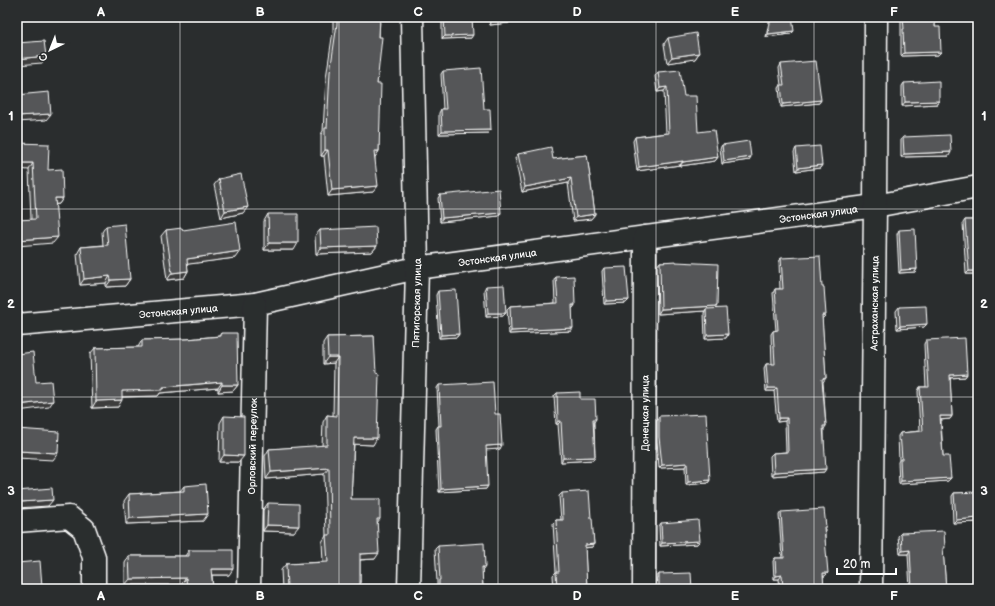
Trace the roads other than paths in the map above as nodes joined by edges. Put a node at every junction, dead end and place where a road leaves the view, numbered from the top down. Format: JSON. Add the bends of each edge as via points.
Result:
{"nodes":[{"id":1,"x":412,"y":17,"type":"edge"},
{"id":2,"x":876,"y":17,"type":"edge"},
{"id":3,"x":978,"y":187,"type":"edge"},
{"id":4,"x":875,"y":206,"type":"junction"},
{"id":5,"x":645,"y":237,"type":"junction"},
{"id":6,"x":417,"y":268,"type":"junction"},
{"id":7,"x":255,"y":304,"type":"junction"},
{"id":8,"x":17,"y":325,"type":"edge"},
{"id":9,"x":17,"y":521,"type":"edge"},
{"id":10,"x":94,"y":589,"type":"edge"},
{"id":11,"x":250,"y":589,"type":"edge"},
{"id":12,"x":408,"y":589,"type":"edge"},
{"id":13,"x":644,"y":589,"type":"edge"},
{"id":14,"x":871,"y":589,"type":"edge"}],
"edges":[{"from":1,"to":6,"type":"street","name":"Пятигорская улица"},
{"from":2,"to":4,"type":"street","name":"Астраханская улица"},
{"from":3,"to":4,"type":"street","name":"Эстонская улица"},
{"from":4,"to":5,"type":"street","name":"Эстонская улица"},
{"from":4,"to":14,"type":"street","name":"Астраханская улица"},
{"from":5,"to":6,"type":"street","name":"Эстонская улица"},
{"from":5,"to":13,"type":"street","name":"Донецкая улица"},
{"from":6,"to":7,"type":"street","name":"Эстонская улица"},
{"from":6,"to":12,"type":"street","name":"Пятигорская улица"},
{"from":7,"to":8,"type":"street","name":"Эстонская улица"},
{"from":7,"to":11,"type":"street","name":"Орловский переулок"},
{"from":9,"to":10,"type":"street","via":[[69,517],[84,529],[94,557]]}]}
